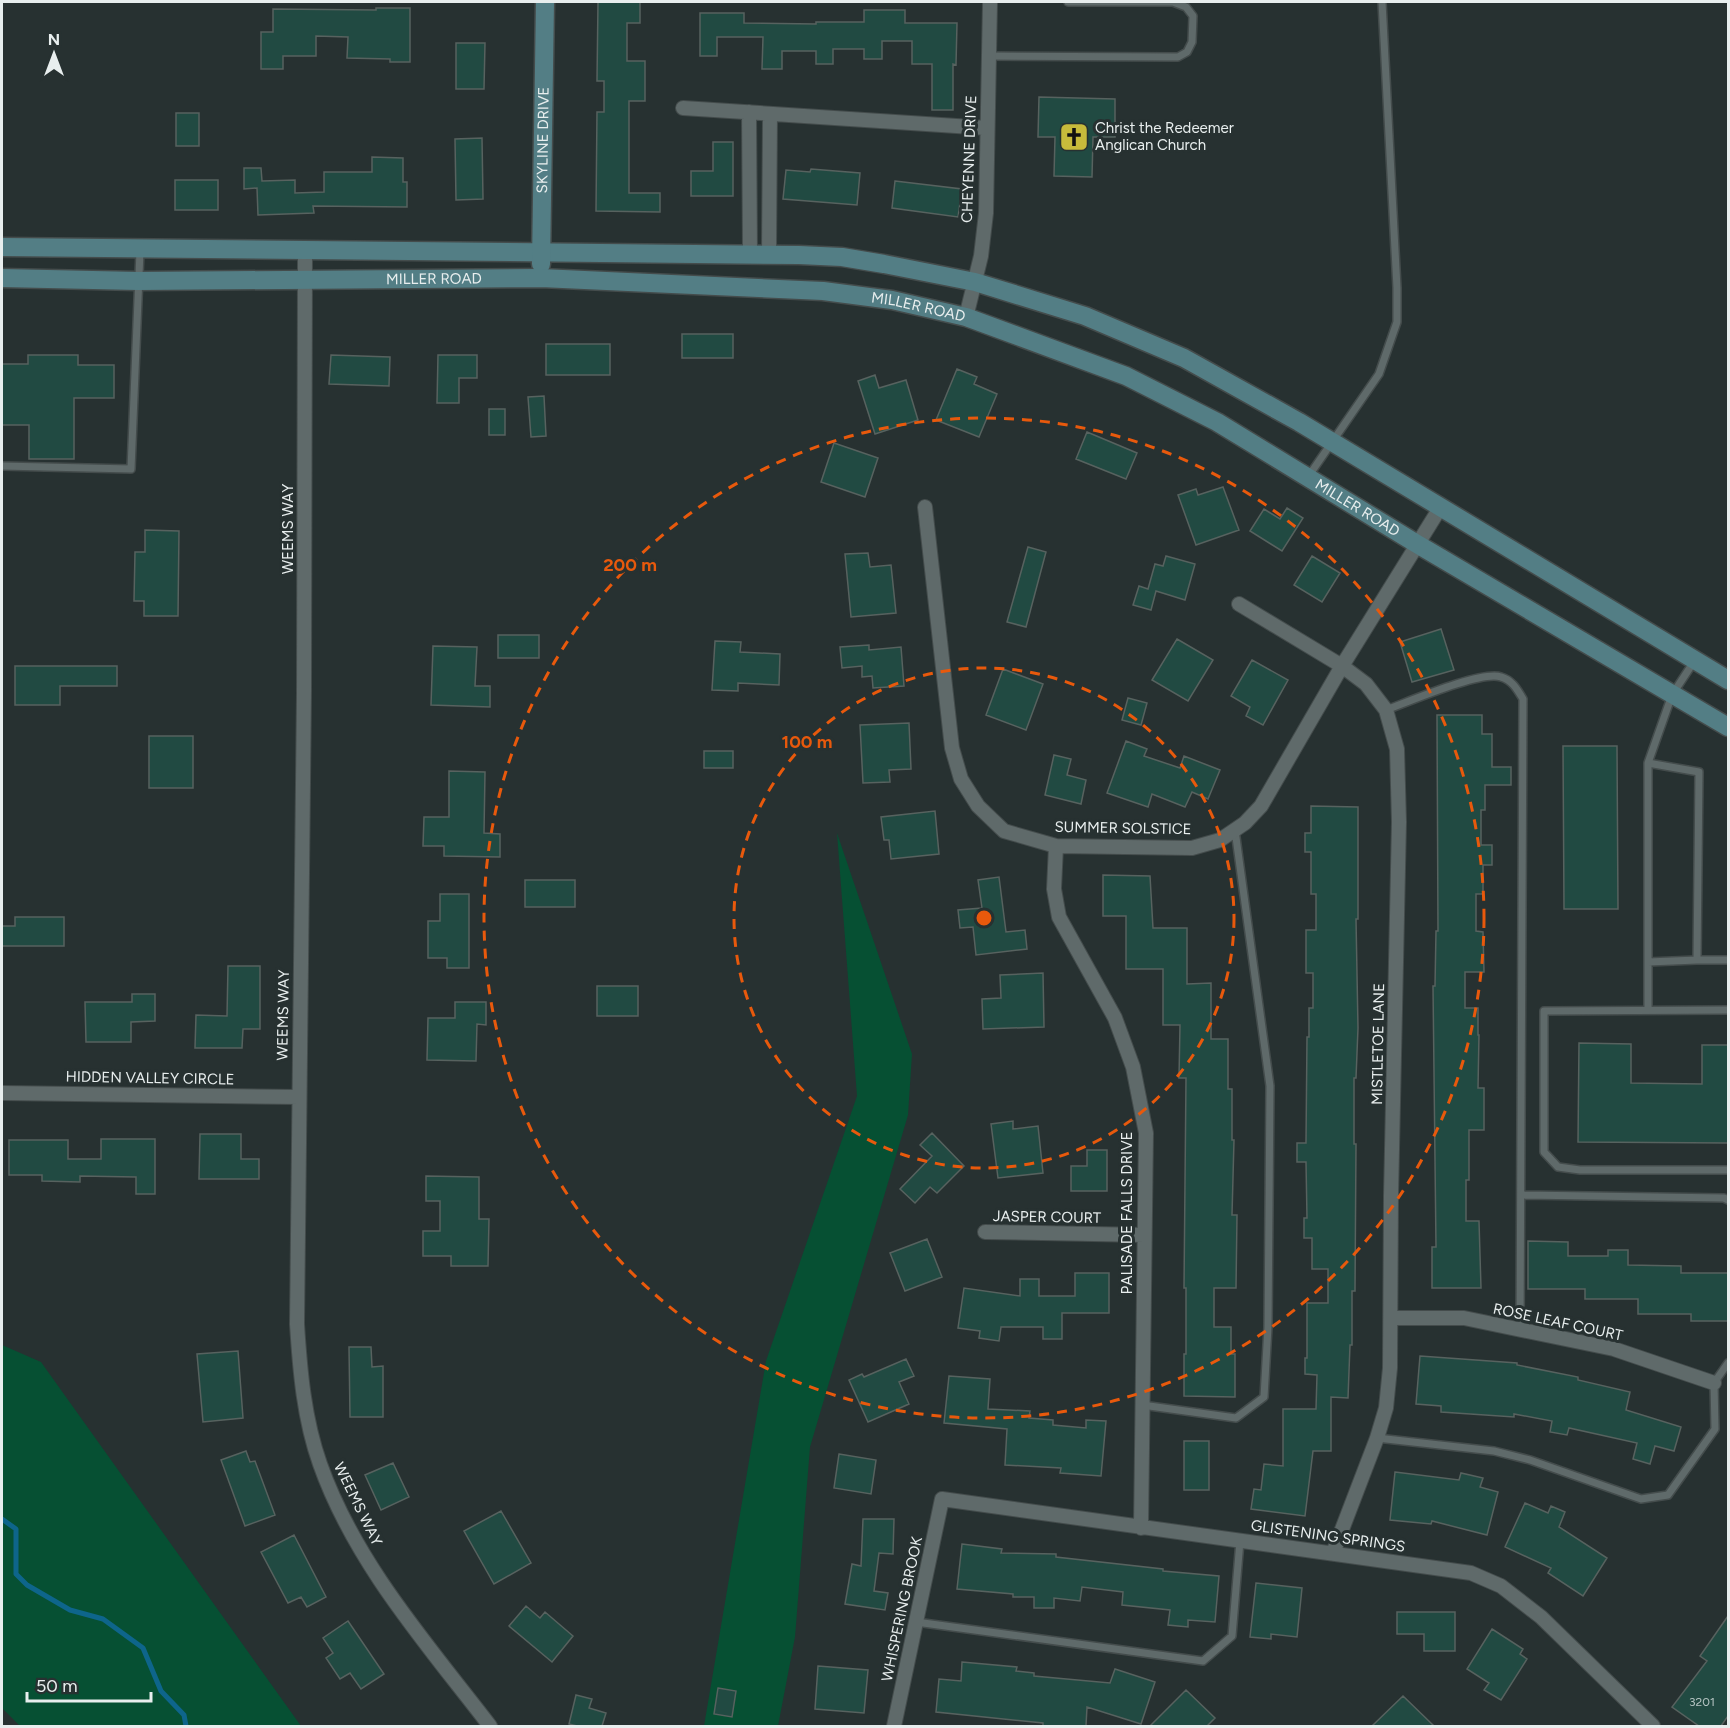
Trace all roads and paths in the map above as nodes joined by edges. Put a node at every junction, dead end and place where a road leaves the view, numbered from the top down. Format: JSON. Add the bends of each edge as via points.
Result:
{"nodes":[{"id":1,"x":545,"y":2,"type":"edge"},
{"id":2,"x":990,"y":2,"type":"edge"},
{"id":3,"x":1068,"y":2,"type":"edge"},
{"id":4,"x":1382,"y":2,"type":"edge"},
{"id":5,"x":989,"y":56,"type":"junction"},
{"id":6,"x":683,"y":108,"type":"dead end"},
{"id":7,"x":749,"y":112,"type":"junction"},
{"id":8,"x":770,"y":114,"type":"junction"},
{"id":9,"x":987,"y":128,"type":"junction"},
{"id":10,"x":2,"y":247,"type":"edge"},
{"id":11,"x":140,"y":248,"type":"junction"},
{"id":12,"x":305,"y":250,"type":"junction"},
{"id":13,"x":541,"y":252,"type":"junction"},
{"id":14,"x":750,"y":254,"type":"junction"},
{"id":15,"x":769,"y":254,"type":"junction"},
{"id":16,"x":2,"y":278,"type":"edge"},
{"id":17,"x":541,"y":278,"type":"junction"},
{"id":18,"x":138,"y":280,"type":"junction"},
{"id":19,"x":305,"y":280,"type":"junction"},
{"id":20,"x":975,"y":282,"type":"junction"},
{"id":21,"x":966,"y":316,"type":"junction"},
{"id":22,"x":1333,"y":443,"type":"junction"},
{"id":23,"x":2,"y":466,"type":"edge"},
{"id":24,"x":1308,"y":477,"type":"junction"},
{"id":25,"x":925,"y":507,"type":"dead end"},
{"id":26,"x":1440,"y":508,"type":"junction"},
{"id":27,"x":1417,"y":544,"type":"junction"},
{"id":28,"x":1239,"y":604,"type":"dead end"},
{"id":29,"x":1695,"y":660,"type":"junction"},
{"id":30,"x":1342,"y":666,"type":"junction"},
{"id":31,"x":1728,"y":680,"type":"edge"},
{"id":32,"x":1672,"y":695,"type":"junction"},
{"id":33,"x":1386,"y":710,"type":"junction"},
{"id":34,"x":1728,"y":727,"type":"edge"},
{"id":35,"x":1648,"y":763,"type":"junction"},
{"id":36,"x":1234,"y":830,"type":"junction"},
{"id":37,"x":1056,"y":846,"type":"junction"},
{"id":38,"x":1697,"y":960,"type":"junction"},
{"id":39,"x":1728,"y":960,"type":"edge"},
{"id":40,"x":1648,"y":962,"type":"junction"},
{"id":41,"x":1648,"y":1010,"type":"junction"},
{"id":42,"x":1728,"y":1010,"type":"edge"},
{"id":43,"x":2,"y":1093,"type":"edge"},
{"id":44,"x":299,"y":1097,"type":"junction"},
{"id":45,"x":1728,"y":1170,"type":"edge"},
{"id":46,"x":1521,"y":1195,"type":"junction"},
{"id":47,"x":1728,"y":1200,"type":"edge"},
{"id":48,"x":985,"y":1232,"type":"dead end"},
{"id":49,"x":1144,"y":1235,"type":"junction"},
{"id":50,"x":1391,"y":1318,"type":"junction"},
{"id":51,"x":1520,"y":1331,"type":"junction"},
{"id":52,"x":1728,"y":1363,"type":"edge"},
{"id":53,"x":1714,"y":1383,"type":"junction"},
{"id":54,"x":1142,"y":1405,"type":"junction"},
{"id":55,"x":1377,"y":1438,"type":"junction"},
{"id":56,"x":942,"y":1499,"type":"joint"},
{"id":57,"x":1141,"y":1528,"type":"junction"},
{"id":58,"x":1240,"y":1541,"type":"junction"},
{"id":59,"x":1333,"y":1553,"type":"junction"},
{"id":60,"x":916,"y":1622,"type":"junction"},
{"id":61,"x":490,"y":1726,"type":"edge"},
{"id":62,"x":894,"y":1726,"type":"edge"},
{"id":63,"x":1653,"y":1726,"type":"edge"}],
"edges":[{"from":1,"to":13,"type":"main road","name":"SKYLINE DRIVE"},
{"from":2,"to":5,"type":"street","name":"CHEYENNE DRIVE"},
{"from":3,"to":5,"type":"lane","via":[[1173,2],[1186,7],[1193,16],[1191,42],[1187,52],[1178,57]]},
{"from":4,"to":22,"type":"lane","via":[[1397,322],[1379,374]]},
{"from":5,"to":9,"type":"street","name":"CHEYENNE DRIVE"},
{"from":6,"to":7,"type":"street"},
{"from":7,"to":8,"type":"street"},
{"from":7,"to":14,"type":"street"},
{"from":8,"to":9,"type":"street"},
{"from":8,"to":15,"type":"street"},
{"from":9,"to":20,"type":"street","name":"CHEYENNE DRIVE","via":[[986,213]]},
{"from":10,"to":11,"type":"main road","name":"MILLER ROAD"},
{"from":11,"to":12,"type":"main road","name":"MILLER ROAD"},
{"from":11,"to":18,"type":"lane"},
{"from":12,"to":13,"type":"main road","name":"MILLER ROAD"},
{"from":12,"to":19,"type":"street","name":"WEEMS WAY"},
{"from":13,"to":14,"type":"main road","name":"MILLER ROAD"},
{"from":13,"to":17,"type":"main road","name":"SKYLINE DRIVE"},
{"from":14,"to":15,"type":"main road","name":"MILLER ROAD"},
{"from":15,"to":20,"type":"main road","name":"MILLER ROAD","via":[[842,257]]},
{"from":16,"to":18,"type":"main road","name":"MILLER ROAD"},
{"from":17,"to":19,"type":"main road","name":"MILLER ROAD"},
{"from":17,"to":21,"type":"main road","name":"MILLER ROAD","via":[[823,291],[892,300]]},
{"from":18,"to":19,"type":"main road","name":"MILLER ROAD"},
{"from":18,"to":23,"type":"lane","via":[[131,469]]},
{"from":19,"to":44,"type":"street","name":"WEEMS WAY"},
{"from":20,"to":21,"type":"street","name":"CHEYENNE DRIVE"},
{"from":20,"to":22,"type":"main road","name":"MILLER ROAD","via":[[1085,316],[1185,358]]},
{"from":21,"to":24,"type":"main road","name":"MILLER ROAD","via":[[1126,376]]},
{"from":22,"to":24,"type":"lane"},
{"from":22,"to":26,"type":"main road","name":"MILLER ROAD"},
{"from":24,"to":27,"type":"main road","name":"MILLER ROAD"},
{"from":25,"to":37,"type":"street","name":"SUMMER SOLSTICE","via":[[952,748],[961,779],[978,806],[1004,831]]},
{"from":26,"to":27,"type":"street","name":"SUMMER SOLSTICE"},
{"from":26,"to":29,"type":"main road","name":"MILLER ROAD"},
{"from":27,"to":30,"type":"street","name":"SUMMER SOLSTICE"},
{"from":27,"to":32,"type":"main road","name":"MILLER ROAD"},
{"from":28,"to":30,"type":"street","name":"MISTLETOE LANE"},
{"from":29,"to":31,"type":"main road","name":"MILLER ROAD"},
{"from":29,"to":32,"type":"lane"},
{"from":30,"to":33,"type":"street","name":"MISTLETOE LANE","via":[[1366,684]]},
{"from":30,"to":36,"type":"street","name":"SUMMER SOLSTICE","via":[[1261,806]]},
{"from":32,"to":34,"type":"main road","name":"MILLER ROAD"},
{"from":32,"to":35,"type":"lane"},
{"from":33,"to":46,"type":"lane","via":[[1483,676],[1500,676],[1515,684],[1523,699]]},
{"from":33,"to":50,"type":"street","name":"MISTLETOE LANE","via":[[1397,749],[1399,822]]},
{"from":35,"to":38,"type":"lane","via":[[1699,772]]},
{"from":35,"to":40,"type":"lane"},
{"from":36,"to":37,"type":"street","name":"SUMMER SOLSTICE","via":[[1220,840],[1192,848]]},
{"from":36,"to":54,"type":"lane","via":[[1270,1086],[1264,1396],[1236,1418]]},
{"from":37,"to":49,"type":"street","name":"PALISADE FALLS DRIVE","via":[[1054,890],[1059,917],[1115,1018],[1134,1067],[1146,1133]]},
{"from":38,"to":39,"type":"lane"},
{"from":38,"to":40,"type":"lane"},
{"from":40,"to":41,"type":"lane"},
{"from":41,"to":42,"type":"lane"},
{"from":41,"to":45,"type":"lane","via":[[1544,1011],[1544,1152],[1558,1167],[1580,1170]]},
{"from":43,"to":44,"type":"street","name":"HIDDEN VALLEY CIRCLE"},
{"from":44,"to":61,"type":"street","name":"WEEMS WAY","via":[[297,1324],[300,1375],[319,1461],[358,1548]]},
{"from":46,"to":47,"type":"lane"},
{"from":46,"to":51,"type":"lane"},
{"from":48,"to":49,"type":"street","name":"JASPER COURT"},
{"from":49,"to":54,"type":"street","name":"PALISADE FALLS DRIVE"},
{"from":50,"to":51,"type":"street","name":"ROSE LEAF COURT","via":[[1464,1318]]},
{"from":50,"to":55,"type":"street","name":"MISTLETOE LANE","via":[[1387,1398]]},
{"from":51,"to":53,"type":"street","name":"ROSE LEAF COURT","via":[[1614,1349]]},
{"from":52,"to":53,"type":"lane"},
{"from":53,"to":55,"type":"lane","via":[[1715,1429],[1668,1495],[1659,1497],[1641,1499],[1494,1451]]},
{"from":54,"to":57,"type":"street","name":"PALISADE FALLS DRIVE"},
{"from":55,"to":59,"type":"street","name":"MISTLETOE LANE"},
{"from":56,"to":57,"type":"street","name":"GLISTENING SPRINGS"},
{"from":56,"to":60,"type":"street","name":"WHISPERING BROOK"},
{"from":57,"to":58,"type":"street","name":"GLISTENING SPRINGS"},
{"from":58,"to":59,"type":"street","name":"GLISTENING SPRINGS"},
{"from":58,"to":60,"type":"lane","via":[[1232,1636],[1203,1660]]},
{"from":59,"to":63,"type":"street","name":"GLISTENING SPRINGS","via":[[1471,1573],[1501,1586],[1541,1617]]},
{"from":60,"to":62,"type":"street","name":"WHISPERING BROOK"}]}
